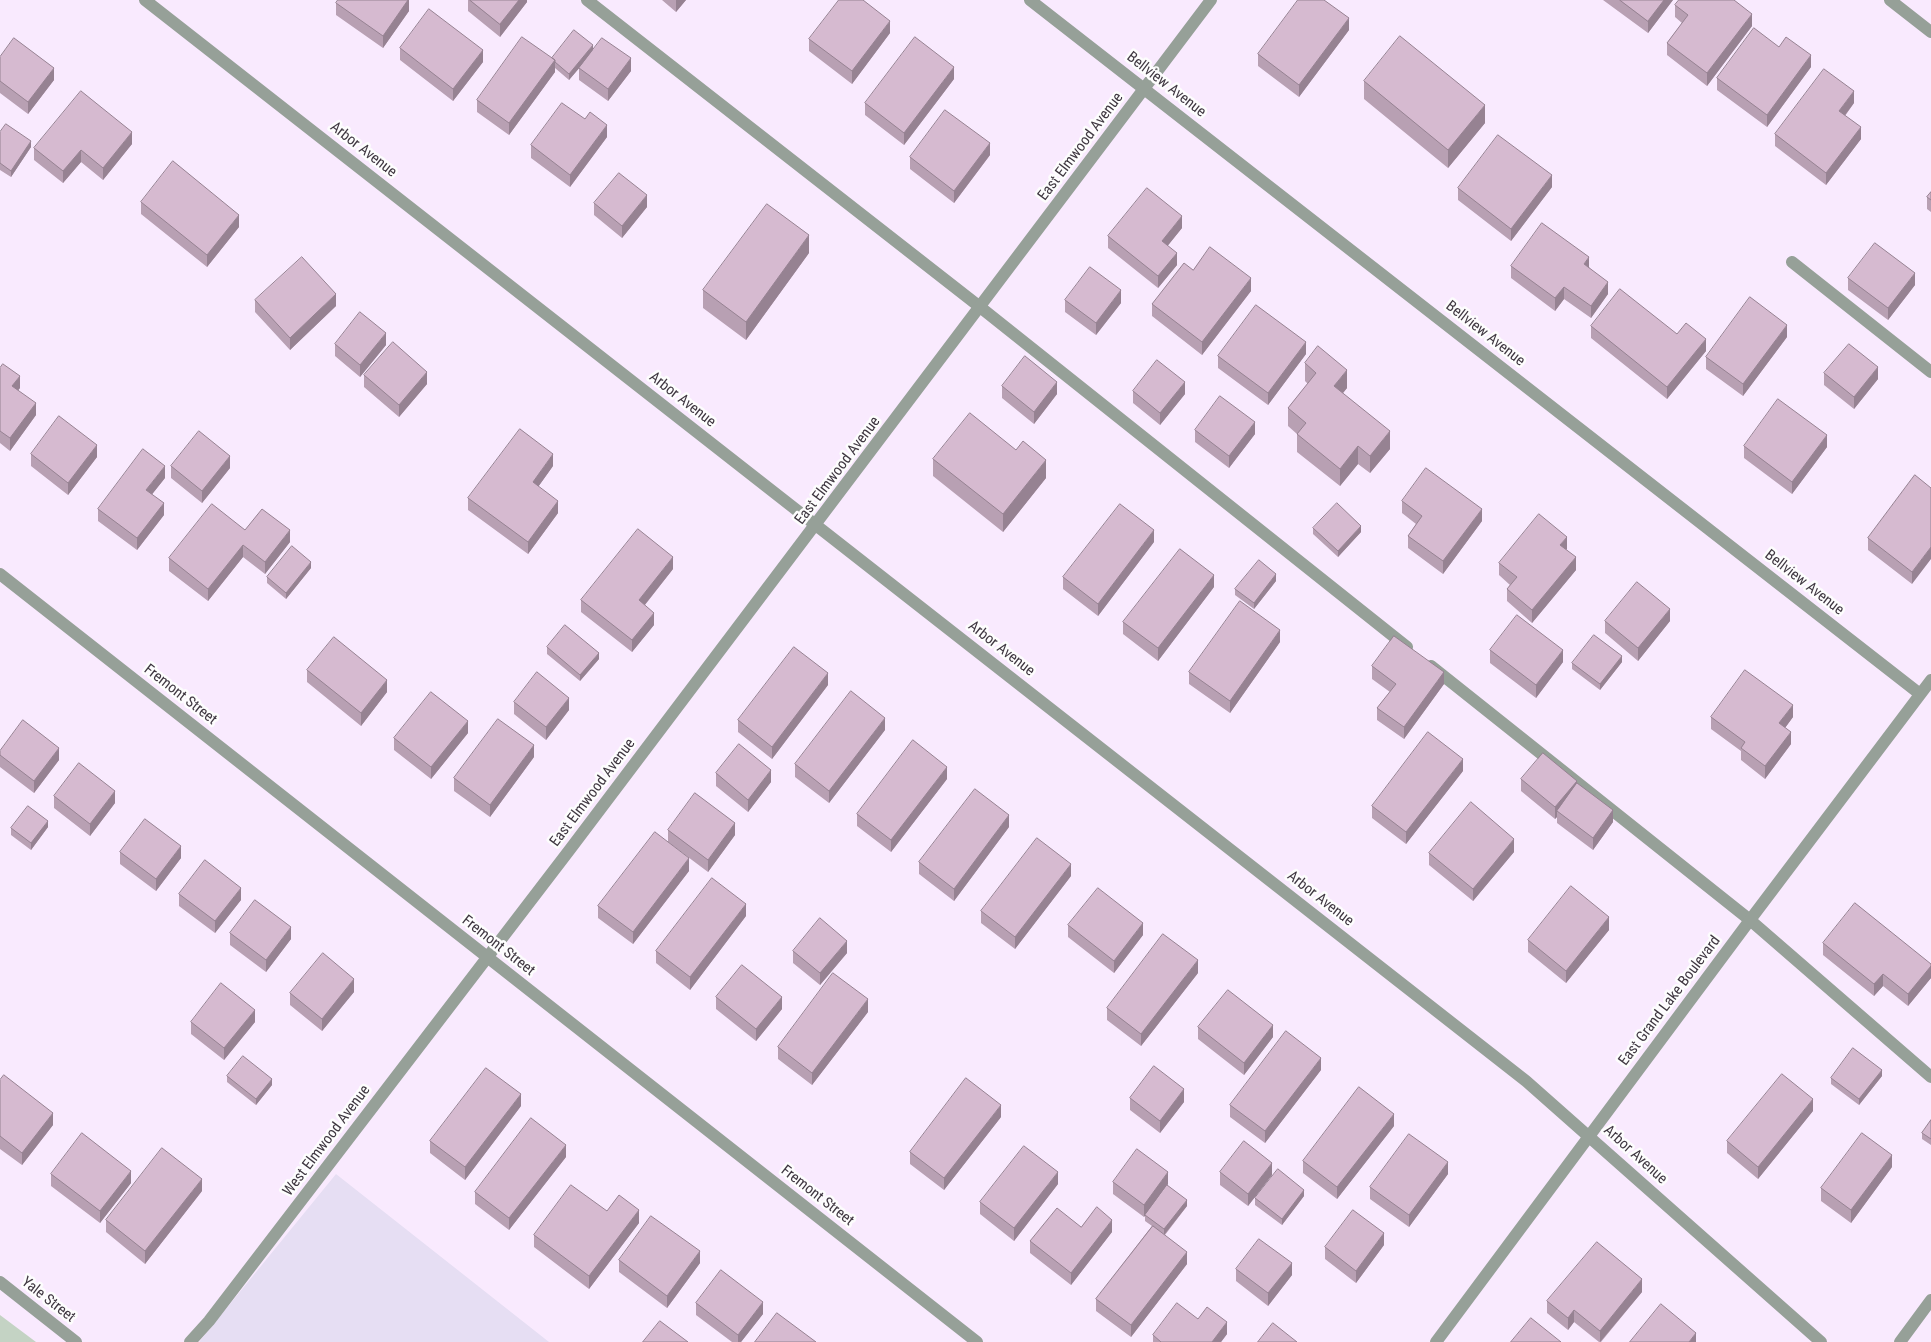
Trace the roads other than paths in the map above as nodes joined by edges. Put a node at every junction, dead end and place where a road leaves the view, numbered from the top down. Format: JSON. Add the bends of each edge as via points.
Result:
{"nodes":[{"id":1,"x":145,"y":0,"type":"edge"},
{"id":2,"x":587,"y":0,"type":"edge"},
{"id":3,"x":1030,"y":0,"type":"edge"},
{"id":4,"x":1211,"y":0,"type":"edge"},
{"id":5,"x":1890,"y":0,"type":"edge"},
{"id":6,"x":1931,"y":32,"type":"edge"},
{"id":7,"x":1144,"y":89,"type":"junction"},
{"id":8,"x":1792,"y":262,"type":"dead end"},
{"id":9,"x":980,"y":308,"type":"junction"},
{"id":10,"x":1931,"y":372,"type":"edge"},
{"id":11,"x":817,"y":526,"type":"junction"},
{"id":12,"x":0,"y":574,"type":"edge"},
{"id":13,"x":1931,"y":680,"type":"edge"},
{"id":14,"x":1920,"y":694,"type":"junction"},
{"id":15,"x":1750,"y":920,"type":"junction"},
{"id":16,"x":487,"y":958,"type":"junction"},
{"id":17,"x":1931,"y":1077,"type":"edge"},
{"id":18,"x":1590,"y":1136,"type":"junction"},
{"id":19,"x":0,"y":1282,"type":"edge"},
{"id":20,"x":1931,"y":1300,"type":"edge"},
{"id":21,"x":76,"y":1342,"type":"edge"},
{"id":22,"x":190,"y":1342,"type":"edge"},
{"id":23,"x":977,"y":1342,"type":"edge"},
{"id":24,"x":1436,"y":1342,"type":"edge"},
{"id":25,"x":1821,"y":1342,"type":"edge"},
{"id":26,"x":1900,"y":1342,"type":"edge"}],
"edges":[{"from":1,"to":11,"type":"street","name":"Arbor Avenue"},
{"from":2,"to":9,"type":"street"},
{"from":3,"to":7,"type":"street","name":"Bellview Avenue"},
{"from":4,"to":7,"type":"street","name":"East Elmwood Avenue"},
{"from":5,"to":6,"type":"street"},
{"from":7,"to":9,"type":"street","name":"East Elmwood Avenue"},
{"from":7,"to":14,"type":"street","name":"Bellview Avenue"},
{"from":8,"to":10,"type":"street"},
{"from":9,"to":11,"type":"street","name":"East Elmwood Avenue"},
{"from":9,"to":15,"type":"street"},
{"from":11,"to":16,"type":"street","name":"East Elmwood Avenue"},
{"from":11,"to":18,"type":"street","name":"Arbor Avenue","via":[[1510,1069]]},
{"from":12,"to":16,"type":"street","name":"Fremont Street"},
{"from":13,"to":14,"type":"street","name":"East Grand Lake Boulevard"},
{"from":14,"to":15,"type":"street","name":"East Grand Lake Boulevard"},
{"from":15,"to":17,"type":"street"},
{"from":15,"to":18,"type":"street","name":"East Grand Lake Boulevard"},
{"from":16,"to":22,"type":"street","name":"West Elmwood Avenue"},
{"from":16,"to":23,"type":"street","name":"Fremont Street"},
{"from":18,"to":24,"type":"street","name":"East Grand Lake Boulevard"},
{"from":18,"to":25,"type":"street","name":"Arbor Avenue"},
{"from":19,"to":21,"type":"street","name":"Yale Street"},
{"from":20,"to":26,"type":"street"}]}
